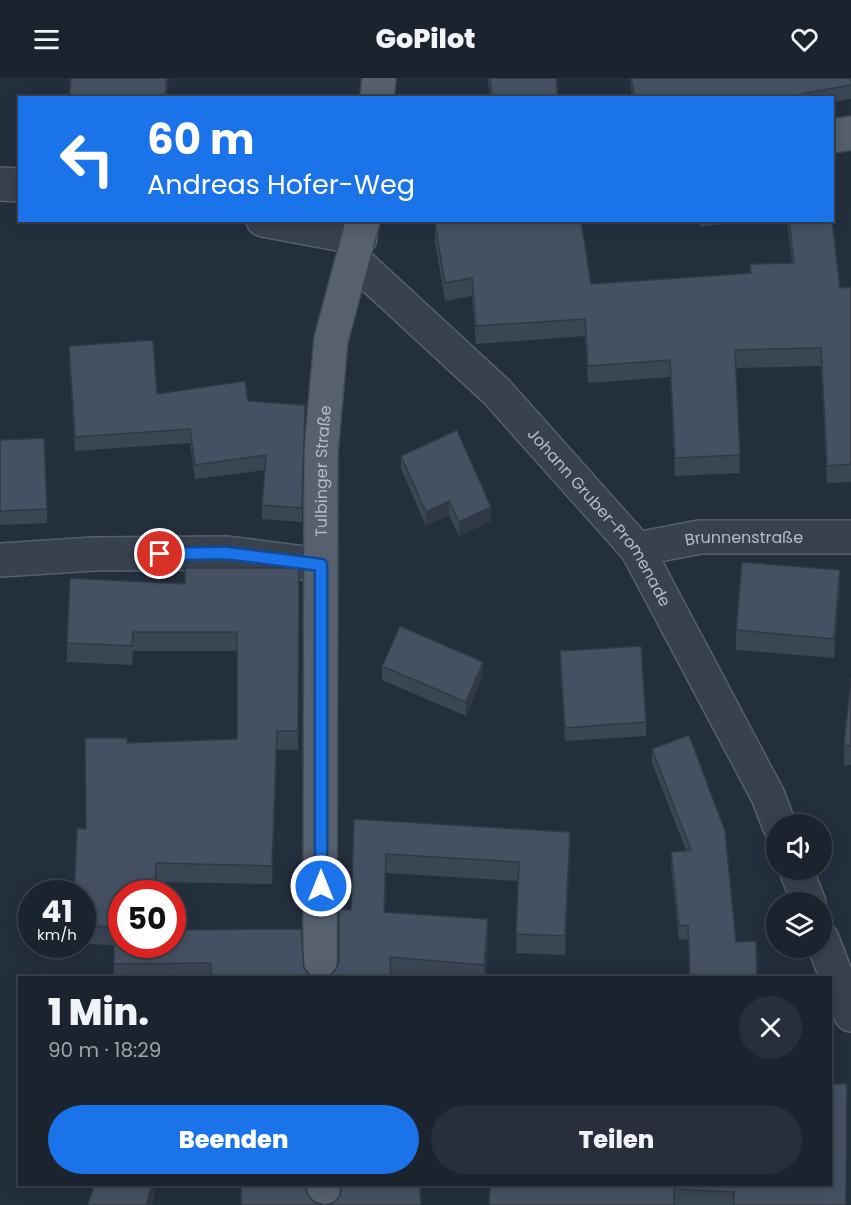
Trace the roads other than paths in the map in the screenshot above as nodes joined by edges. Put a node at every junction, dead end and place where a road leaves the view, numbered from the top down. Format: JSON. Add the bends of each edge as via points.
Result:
{"nodes":[{"id":1,"x":379,"y":78,"type":"edge"},
{"id":2,"x":377,"y":96,"type":"edge"},
{"id":3,"x":851,"y":133,"type":"edge"},
{"id":4,"x":834,"y":136,"type":"edge"},
{"id":5,"x":0,"y":184,"type":"edge"},
{"id":6,"x":18,"y":185,"type":"edge"},
{"id":7,"x":273,"y":222,"type":"edge"},
{"id":8,"x":359,"y":239,"type":"edge"},
{"id":9,"x":851,"y":537,"type":"edge"},
{"id":10,"x":637,"y":549,"type":"junction"},
{"id":11,"x":0,"y":560,"type":"edge"},
{"id":12,"x":321,"y":565,"type":"junction"},
{"id":13,"x":775,"y":814,"type":"edge"},
{"id":14,"x":829,"y":958,"type":"edge"},
{"id":15,"x":321,"y":976,"type":"edge"},
{"id":16,"x":851,"y":1015,"type":"edge"},
{"id":17,"x":324,"y":1186,"type":"edge"},
{"id":18,"x":324,"y":1205,"type":"edge"}],
"edges":[{"from":1,"to":2,"type":"main road"},
{"from":3,"to":4,"type":"main road"},
{"from":5,"to":6,"type":"street"},
{"from":7,"to":8,"type":"street"},
{"from":8,"to":10,"type":"street","name":"Johann Gruber-Promenade"},
{"from":8,"to":12,"type":"main road","name":"Tulbinger Straße","via":[[331,340],[321,452]]},
{"from":9,"to":10,"type":"street","name":"Brunnenstraße","via":[[711,537]]},
{"from":10,"to":13,"type":"street","name":"Johann Gruber-Promenade"},
{"from":11,"to":12,"type":"street","via":[[94,554],[226,553]]},
{"from":12,"to":15,"type":"main road","name":"Tulbinger Straße"},
{"from":14,"to":16,"type":"street"},
{"from":17,"to":18,"type":"main road"}]}
